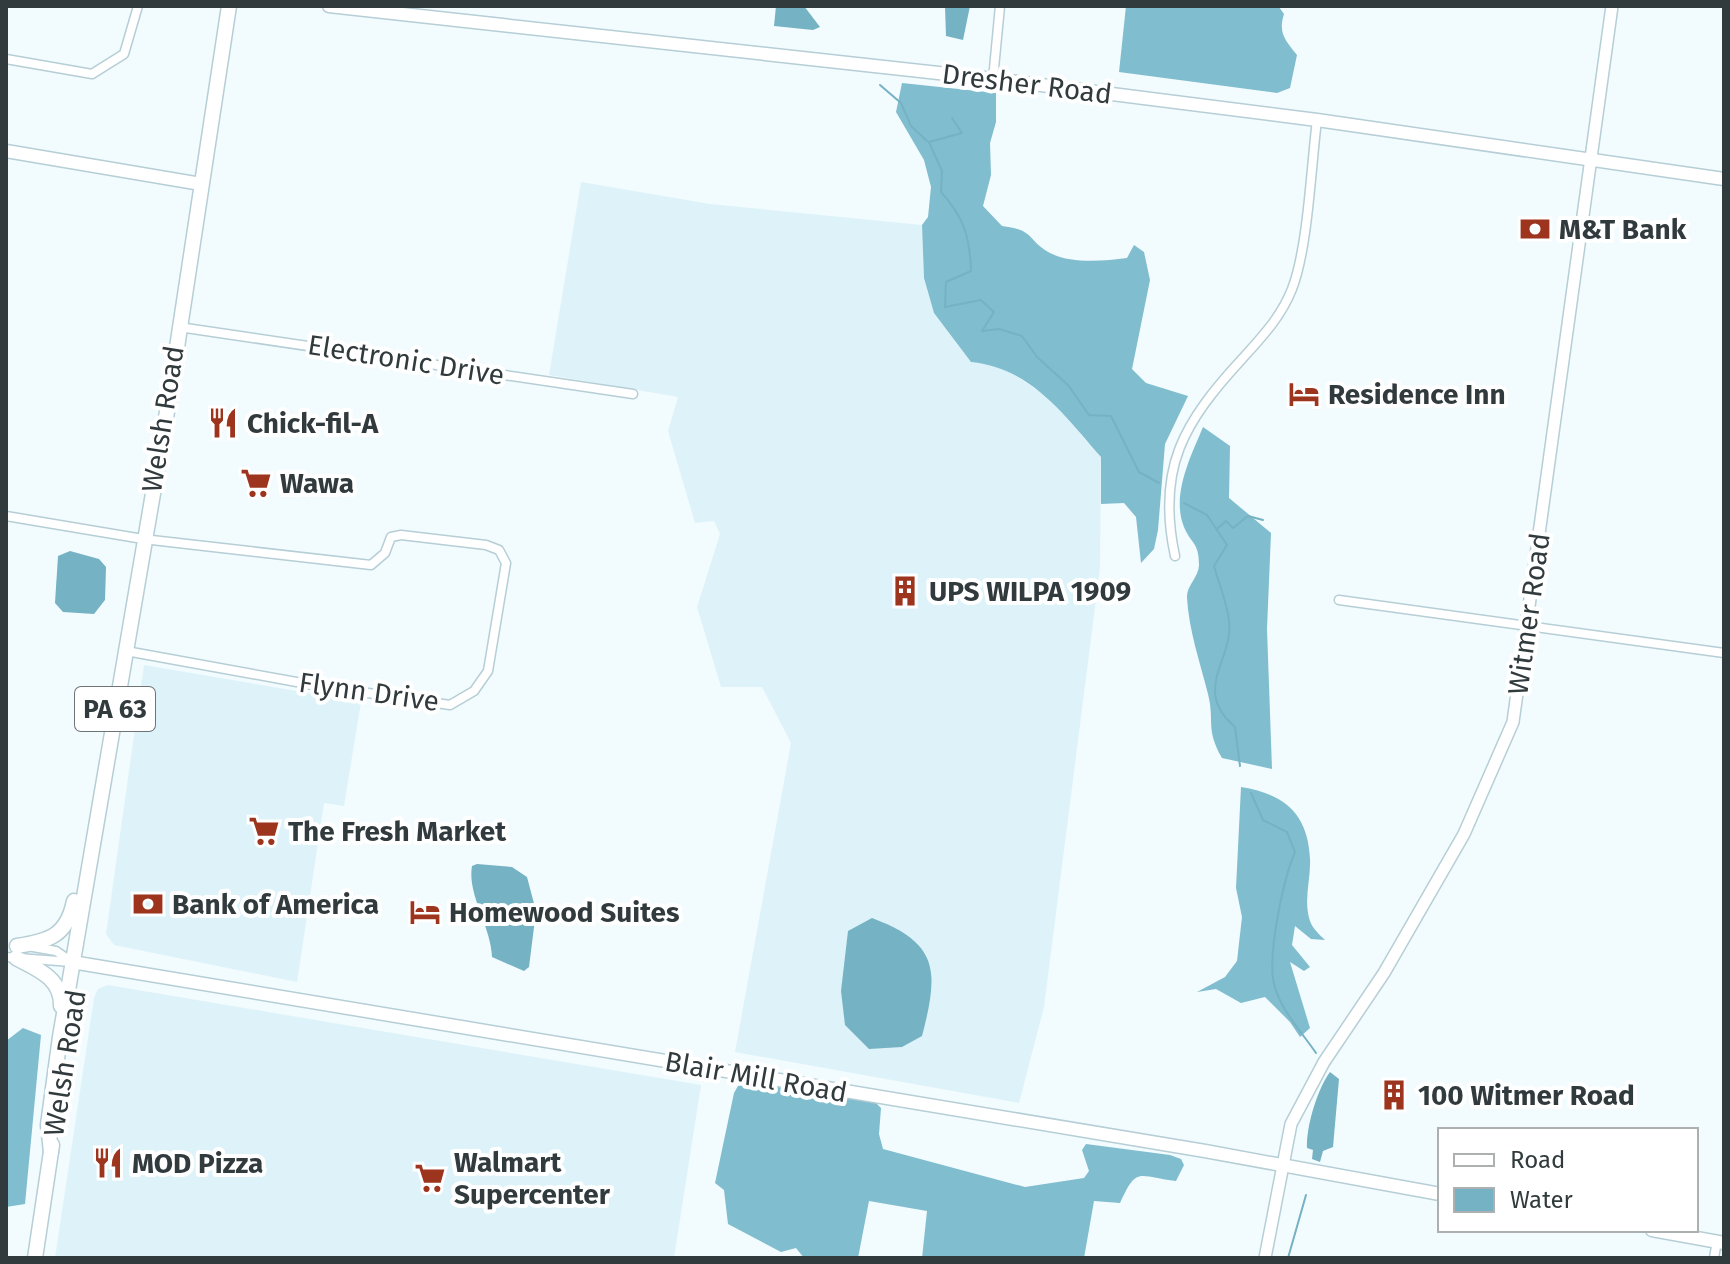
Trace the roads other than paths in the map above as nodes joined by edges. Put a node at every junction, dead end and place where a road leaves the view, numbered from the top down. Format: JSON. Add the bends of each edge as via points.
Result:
{"nodes":[{"id":1,"x":138,"y":6,"type":"edge"},
{"id":2,"x":229,"y":6,"type":"edge"},
{"id":3,"x":329,"y":6,"type":"edge"},
{"id":4,"x":1000,"y":6,"type":"edge"},
{"id":5,"x":1612,"y":6,"type":"edge"},
{"id":6,"x":6,"y":59,"type":"edge"},
{"id":7,"x":993,"y":79,"type":"junction"},
{"id":8,"x":1317,"y":120,"type":"junction"},
{"id":9,"x":6,"y":151,"type":"edge"},
{"id":10,"x":1590,"y":161,"type":"junction"},
{"id":11,"x":1724,"y":179,"type":"edge"},
{"id":12,"x":201,"y":184,"type":"junction"},
{"id":13,"x":179,"y":326,"type":"junction"},
{"id":14,"x":633,"y":394,"type":"dead end"},
{"id":15,"x":6,"y":516,"type":"edge"},
{"id":16,"x":143,"y":539,"type":"junction"},
{"id":17,"x":1175,"y":556,"type":"dead end"},
{"id":18,"x":1339,"y":600,"type":"dead end"},
{"id":19,"x":1527,"y":626,"type":"junction"},
{"id":20,"x":125,"y":650,"type":"junction"},
{"id":21,"x":1724,"y":653,"type":"edge"},
{"id":22,"x":95,"y":832,"type":"junction"},
{"id":23,"x":89,"y":864,"type":"junction"},
{"id":24,"x":11,"y":952,"type":"edge"},
{"id":25,"x":76,"y":963,"type":"junction"},
{"id":26,"x":60,"y":1038,"type":"junction"},
{"id":27,"x":51,"y":1152,"type":"junction"},
{"id":28,"x":1281,"y":1167,"type":"junction"},
{"id":29,"x":1438,"y":1194,"type":"edge"},
{"id":30,"x":1663,"y":1232,"type":"edge"},
{"id":31,"x":1720,"y":1242,"type":"edge"},
{"id":32,"x":35,"y":1258,"type":"edge"},
{"id":33,"x":1265,"y":1258,"type":"edge"},
{"id":34,"x":1714,"y":1258,"type":"edge"}],
"edges":[{"from":1,"to":6,"type":"street","via":[[124,54],[92,74]]},
{"from":2,"to":12,"type":"main road","name":"Welsh Road","number":"PA 63"},
{"from":3,"to":7,"type":"main road","name":"Dresher Road"},
{"from":4,"to":7,"type":"street"},
{"from":5,"to":10,"type":"street","name":"Witmer Road"},
{"from":7,"to":8,"type":"main road","name":"Dresher Road"},
{"from":8,"to":10,"type":"main road","name":"Dresher Road"},
{"from":8,"to":17,"type":"street","via":[[1292,290],[1266,333],[1198,409],[1174,459],[1168,511]]},
{"from":9,"to":12,"type":"main road"},
{"from":10,"to":11,"type":"main road","name":"Dresher Road"},
{"from":10,"to":19,"type":"street","name":"Witmer Road"},
{"from":12,"to":13,"type":"main road","name":"Welsh Road","number":"PA 63"},
{"from":13,"to":14,"type":"street","name":"Electronic Drive"},
{"from":13,"to":16,"type":"main road","name":"Welsh Road","number":"PA 63"},
{"from":15,"to":16,"type":"street"},
{"from":16,"to":20,"type":"main road","name":"Welsh Road","number":"PA 63"},
{"from":16,"to":20,"type":"street","name":"Flynn Drive","via":[[371,565],[385,553],[391,537],[401,535],[486,545],[499,550],[506,563],[488,671],[474,691],[441,706]]},
{"from":18,"to":19,"type":"street"},
{"from":19,"to":21,"type":"street"},
{"from":19,"to":28,"type":"street","name":"Witmer Road","via":[[1513,722],[1483,799],[1384,973],[1319,1071],[1291,1124]]},
{"from":20,"to":22,"type":"main road","name":"Welsh Road","number":"PA 63"},
{"from":22,"to":23,"type":"main road","name":"Welsh Road","number":"PA 63"},
{"from":22,"to":25,"type":"main road","name":"Welsh Road","number":"PA 63","via":[[98,851]]},
{"from":23,"to":24,"type":"main road","via":[[62,931]]},
{"from":23,"to":25,"type":"main road","name":"Welsh Road","number":"PA 63"},
{"from":24,"to":25,"type":"street","via":[[51,964]]},
{"from":24,"to":25,"type":"street","via":[[56,951]]},
{"from":24,"to":26,"type":"main road","via":[[57,984],[62,999]]},
{"from":25,"to":26,"type":"main road","name":"Welsh Road","number":"PA 63"},
{"from":25,"to":27,"type":"main road","name":"Welsh Road","number":"PA 63"},
{"from":25,"to":28,"type":"main road","name":"Blair Mill Road"},
{"from":26,"to":27,"type":"main road","name":"Welsh Road","number":"PA 63","via":[[48,1125]]},
{"from":27,"to":32,"type":"main road","name":"Welsh Road","number":"PA 63"},
{"from":28,"to":29,"type":"main road","name":"Blair Mill Road"},
{"from":28,"to":33,"type":"street","name":"Witmer Road"},
{"from":30,"to":31,"type":"main road"},
{"from":31,"to":34,"type":"street"}]}
